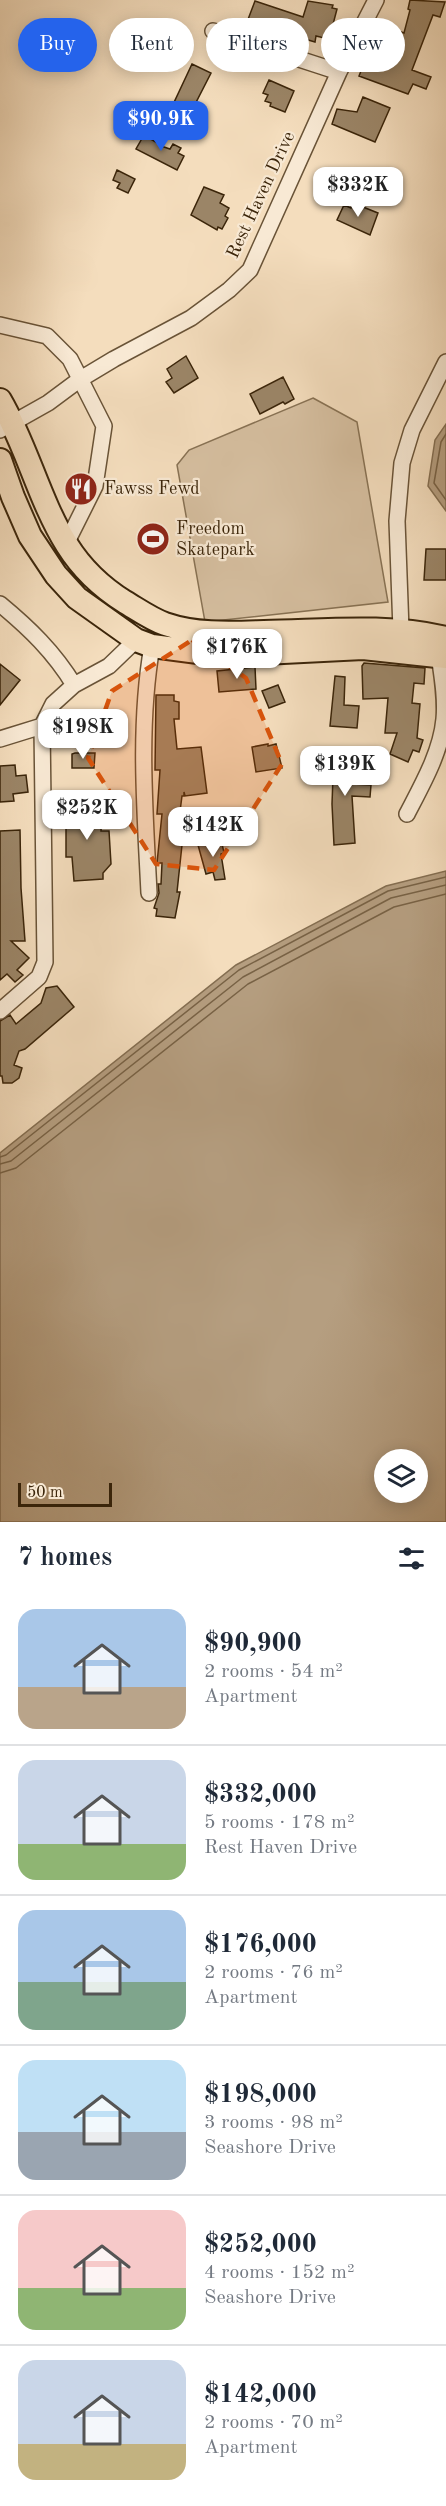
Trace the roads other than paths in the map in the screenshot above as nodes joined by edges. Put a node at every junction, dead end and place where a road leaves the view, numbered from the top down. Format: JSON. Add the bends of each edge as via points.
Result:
{"nodes":[{"id":1,"x":376,"y":0,"type":"edge"},
{"id":2,"x":367,"y":18,"type":"edge"},
{"id":3,"x":339,"y":72,"type":"edge"},
{"id":4,"x":0,"y":325,"type":"edge"},
{"id":5,"x":446,"y":362,"type":"edge"},
{"id":6,"x":79,"y":380,"type":"junction"},
{"id":7,"x":0,"y":400,"type":"edge"},
{"id":8,"x":7,"y":427,"type":"edge"},
{"id":9,"x":0,"y":460,"type":"edge"},
{"id":10,"x":66,"y":544,"type":"junction"},
{"id":11,"x":0,"y":604,"type":"edge"},
{"id":12,"x":401,"y":630,"type":"junction"},
{"id":13,"x":144,"y":643,"type":"junction"},
{"id":14,"x":444,"y":650,"type":"edge"},
{"id":15,"x":74,"y":685,"type":"junction"},
{"id":16,"x":42,"y":726,"type":"junction"},
{"id":17,"x":0,"y":739,"type":"edge"},
{"id":18,"x":407,"y":813,"type":"dead end"},
{"id":19,"x":149,"y":893,"type":"dead end"},
{"id":20,"x":0,"y":1011,"type":"edge"}],
"edges":[{"from":1,"to":2,"type":"street","name":"Rest Haven Drive"},
{"from":3,"to":6,"type":"street","name":"Rest Haven Drive","via":[[250,270],[191,318]]},
{"from":4,"to":6,"type":"street","via":[[47,336],[70,359]]},
{"from":5,"to":12,"type":"street","via":[[412,430],[402,463],[397,521]]},
{"from":6,"to":8,"type":"street","name":"Rest Haven Drive","via":[[48,404]]},
{"from":6,"to":10,"type":"street","via":[[104,426],[95,486]]},
{"from":7,"to":8,"type":"highway"},
{"from":8,"to":10,"type":"highway"},
{"from":9,"to":13,"type":"highway","via":[[30,536],[56,575],[77,598]]},
{"from":10,"to":12,"type":"highway","via":[[104,589],[163,623],[223,633]]},
{"from":11,"to":15,"type":"street","via":[[31,629]]},
{"from":12,"to":14,"type":"highway"},
{"from":13,"to":14,"type":"highway","via":[[221,655],[352,648]]},
{"from":13,"to":15,"type":"street"},
{"from":13,"to":19,"type":"street"},
{"from":14,"to":18,"type":"street","via":[[444,721],[429,772]]},
{"from":15,"to":16,"type":"street","via":[[53,704]]},
{"from":16,"to":17,"type":"street"},
{"from":16,"to":20,"type":"street","via":[[45,962],[39,977]]}]}
